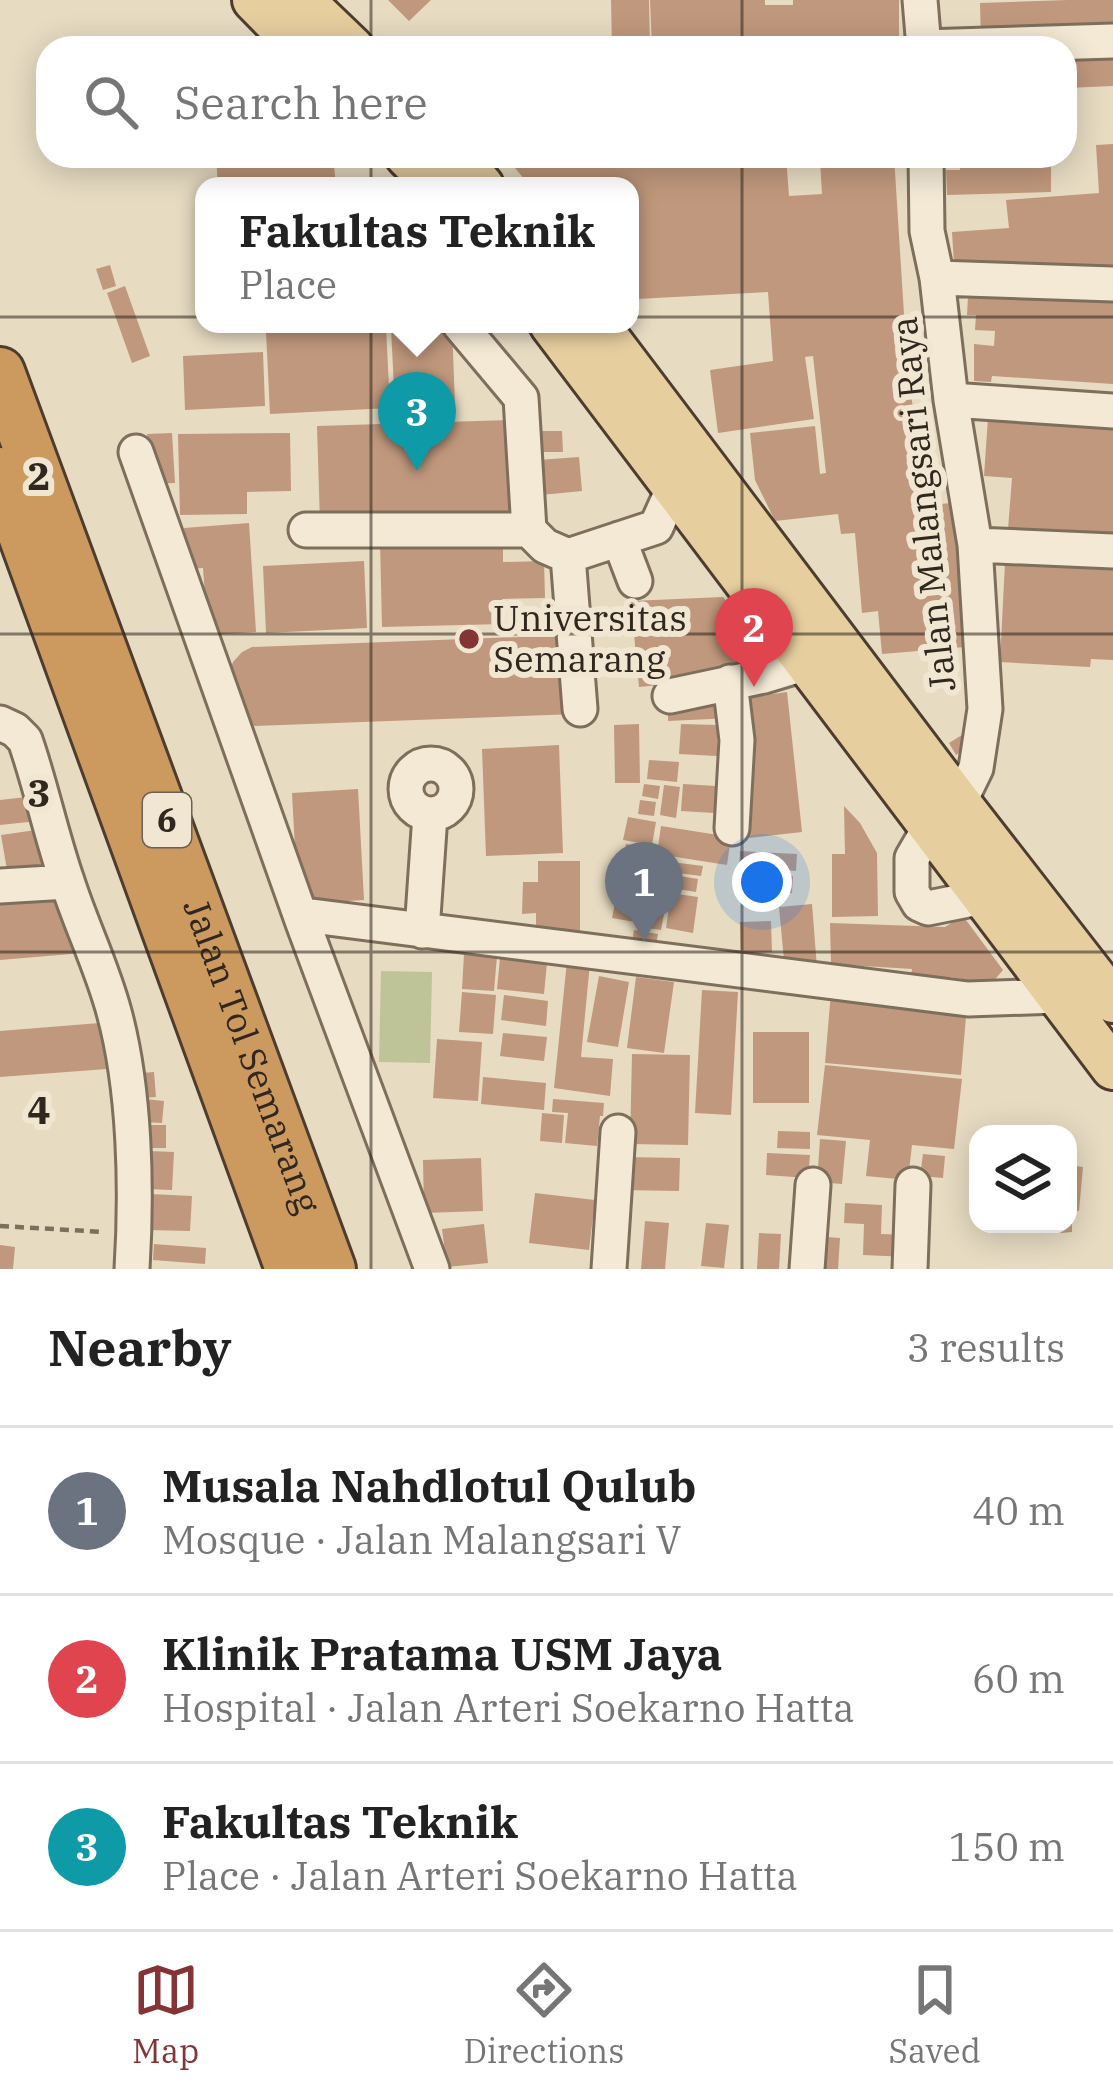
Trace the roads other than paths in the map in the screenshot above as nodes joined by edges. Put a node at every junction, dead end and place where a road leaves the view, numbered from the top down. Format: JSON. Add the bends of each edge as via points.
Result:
{"nodes":[{"id":1,"x":254,"y":0,"type":"edge"},
{"id":2,"x":302,"y":0,"type":"edge"},
{"id":3,"x":920,"y":0,"type":"edge"},
{"id":4,"x":289,"y":36,"type":"edge"},
{"id":5,"x":340,"y":36,"type":"edge"},
{"id":6,"x":923,"y":36,"type":"edge"},
{"id":7,"x":1113,"y":41,"type":"edge"},
{"id":8,"x":1077,"y":42,"type":"edge"},
{"id":9,"x":926,"y":168,"type":"edge"},
{"id":10,"x":937,"y":278,"type":"junction"},
{"id":11,"x":1113,"y":284,"type":"edge"},
{"id":12,"x":467,"y":333,"type":"edge"},
{"id":13,"x":558,"y":333,"type":"edge"},
{"id":14,"x":602,"y":333,"type":"edge"},
{"id":15,"x":0,"y":372,"type":"edge"},
{"id":16,"x":951,"y":400,"type":"junction"},
{"id":17,"x":1113,"y":411,"type":"edge"},
{"id":18,"x":136,"y":452,"type":"dead end"},
{"id":19,"x":0,"y":472,"type":"edge"},
{"id":20,"x":687,"y":474,"type":"junction"},
{"id":21,"x":306,"y":530,"type":"dead end"},
{"id":22,"x":529,"y":530,"type":"junction"},
{"id":23,"x":619,"y":539,"type":"junction"},
{"id":24,"x":975,"y":545,"type":"junction"},
{"id":25,"x":1113,"y":551,"type":"edge"},
{"id":26,"x":568,"y":556,"type":"junction"},
{"id":27,"x":635,"y":581,"type":"dead end"},
{"id":28,"x":807,"y":663,"type":"junction"},
{"id":29,"x":730,"y":682,"type":"junction"},
{"id":30,"x":670,"y":696,"type":"dead end"},
{"id":31,"x":580,"y":710,"type":"dead end"},
{"id":32,"x":0,"y":723,"type":"edge"},
{"id":33,"x":430,"y":815,"type":"dead end"},
{"id":34,"x":944,"y":815,"type":"junction"},
{"id":35,"x":732,"y":828,"type":"dead end"},
{"id":36,"x":67,"y":882,"type":"junction"},
{"id":37,"x":0,"y":886,"type":"edge"},
{"id":38,"x":310,"y":920,"type":"junction"},
{"id":39,"x":422,"y":931,"type":"junction"},
{"id":40,"x":1058,"y":997,"type":"junction"},
{"id":41,"x":1113,"y":1000,"type":"edge"},
{"id":42,"x":1113,"y":1068,"type":"edge"},
{"id":43,"x":618,"y":1132,"type":"dead end"},
{"id":44,"x":813,"y":1184,"type":"dead end"},
{"id":45,"x":914,"y":1185,"type":"dead end"},
{"id":46,"x":132,"y":1269,"type":"edge"},
{"id":47,"x":290,"y":1269,"type":"edge"},
{"id":48,"x":331,"y":1269,"type":"edge"},
{"id":49,"x":431,"y":1269,"type":"edge"},
{"id":50,"x":610,"y":1269,"type":"edge"},
{"id":51,"x":807,"y":1269,"type":"edge"},
{"id":52,"x":910,"y":1269,"type":"edge"}],
"edges":[{"from":1,"to":4,"type":"main road"},
{"from":2,"to":5,"type":"main road"},
{"from":3,"to":6,"type":"street"},
{"from":7,"to":8,"type":"street"},
{"from":9,"to":10,"type":"street","name":"Jalan Malangsari Raya"},
{"from":10,"to":11,"type":"street"},
{"from":10,"to":16,"type":"street","name":"Jalan Malangsari Raya"},
{"from":12,"to":22,"type":"street","via":[[521,398]]},
{"from":13,"to":20,"type":"main road"},
{"from":14,"to":20,"type":"main road"},
{"from":15,"to":48,"type":"highway","name":"Jalan Tol Semarang","number":"6"},
{"from":16,"to":17,"type":"street"},
{"from":16,"to":24,"type":"street","name":"Jalan Malangsari Raya"},
{"from":18,"to":38,"type":"street"},
{"from":19,"to":47,"type":"highway","name":"Jalan Tol Semarang","number":"6"},
{"from":20,"to":23,"type":"street","via":[[656,527]]},
{"from":20,"to":28,"type":"main road"},
{"from":20,"to":34,"type":"main road"},
{"from":21,"to":22,"type":"street"},
{"from":22,"to":26,"type":"street"},
{"from":23,"to":26,"type":"street"},
{"from":23,"to":27,"type":"street"},
{"from":24,"to":25,"type":"street"},
{"from":24,"to":34,"type":"street","name":"Jalan Malangsari Raya","via":[[985,709],[976,768]]},
{"from":26,"to":31,"type":"street"},
{"from":28,"to":29,"type":"street"},
{"from":28,"to":34,"type":"main road"},
{"from":29,"to":30,"type":"street"},
{"from":29,"to":35,"type":"street"},
{"from":32,"to":36,"type":"street","via":[[25,740]]},
{"from":33,"to":39,"type":"street"},
{"from":34,"to":40,"type":"main road","via":[[983,897]]},
{"from":34,"to":41,"type":"main road"},
{"from":36,"to":37,"type":"street"},
{"from":36,"to":46,"type":"street","via":[[110,998],[127,1076]]},
{"from":38,"to":39,"type":"street"},
{"from":38,"to":49,"type":"street"},
{"from":39,"to":40,"type":"street","via":[[968,999]]},
{"from":40,"to":42,"type":"main road"},
{"from":43,"to":50,"type":"street"},
{"from":44,"to":51,"type":"street"},
{"from":45,"to":52,"type":"street"}]}
